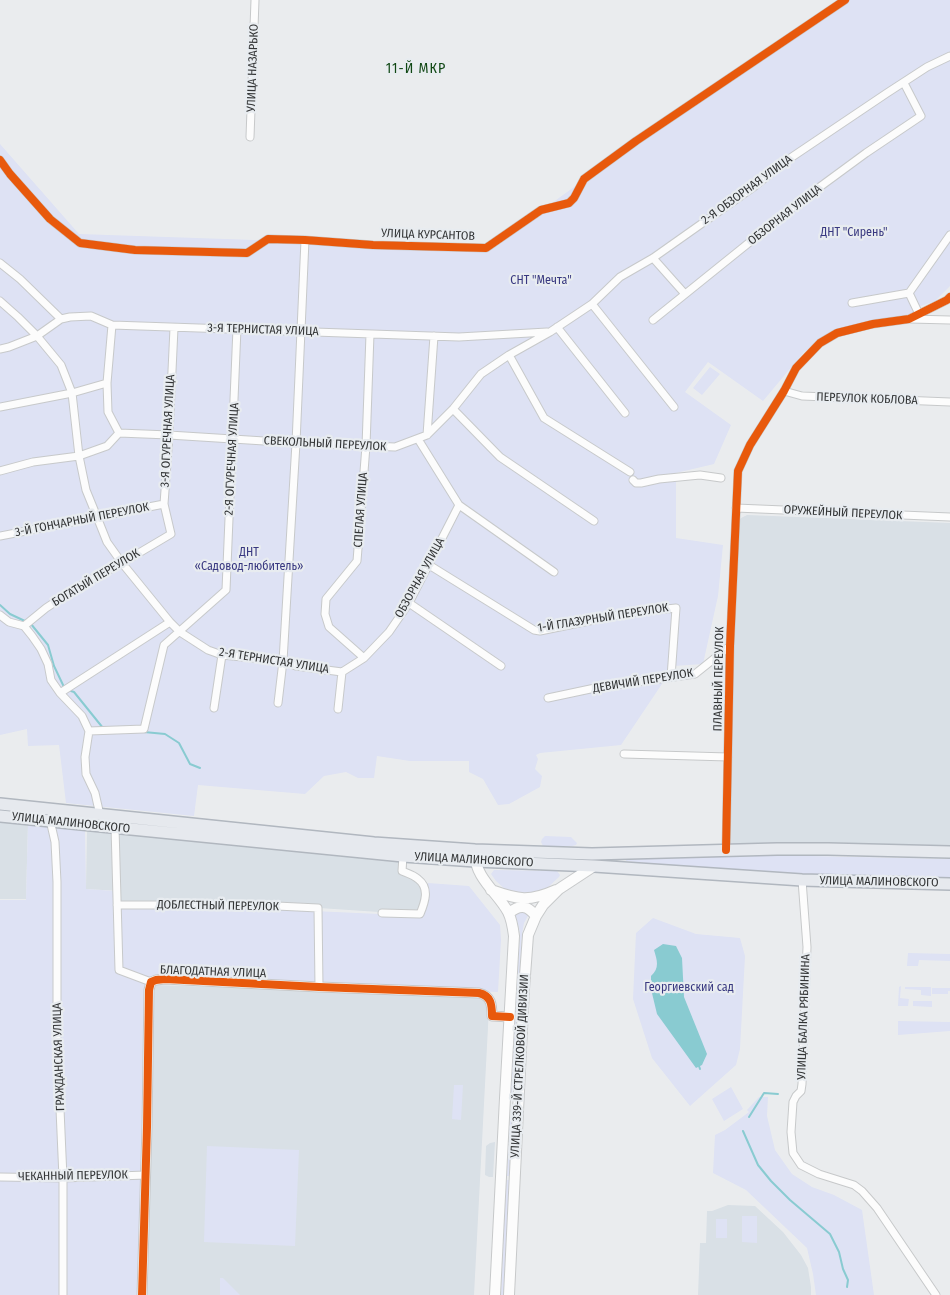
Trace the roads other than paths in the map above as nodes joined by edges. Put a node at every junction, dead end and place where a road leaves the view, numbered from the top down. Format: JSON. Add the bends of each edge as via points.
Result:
{"nodes":[{"id":1,"x":256,"y":0,"type":"edge"},
{"id":2,"x":845,"y":0,"type":"edge"},
{"id":3,"x":950,"y":56,"type":"edge"},
{"id":4,"x":904,"y":83,"type":"junction"},
{"id":5,"x":250,"y":137,"type":"dead end"},
{"id":6,"x":0,"y":160,"type":"edge"},
{"id":7,"x":950,"y":235,"type":"edge"},
{"id":8,"x":305,"y":240,"type":"junction"},
{"id":9,"x":653,"y":258,"type":"junction"},
{"id":10,"x":0,"y":263,"type":"edge"},
{"id":11,"x":909,"y":293,"type":"junction"},
{"id":12,"x":685,"y":294,"type":"junction"},
{"id":13,"x":950,"y":297,"type":"edge"},
{"id":14,"x":0,"y":301,"type":"edge"},
{"id":15,"x":852,"y":303,"type":"dead end"},
{"id":16,"x":592,"y":304,"type":"junction"},
{"id":17,"x":919,"y":314,"type":"junction"},
{"id":18,"x":61,"y":319,"type":"junction"},
{"id":19,"x":909,"y":319,"type":"junction"},
{"id":20,"x":653,"y":320,"type":"dead end"},
{"id":21,"x":950,"y":320,"type":"edge"},
{"id":22,"x":112,"y":325,"type":"junction"},
{"id":23,"x":557,"y":327,"type":"junction"},
{"id":24,"x":174,"y":328,"type":"junction"},
{"id":25,"x":238,"y":328,"type":"junction"},
{"id":26,"x":301,"y":330,"type":"junction"},
{"id":27,"x":550,"y":332,"type":"junction"},
{"id":28,"x":370,"y":334,"type":"junction"},
{"id":29,"x":37,"y":336,"type":"junction"},
{"id":30,"x":434,"y":336,"type":"junction"},
{"id":31,"x":0,"y":348,"type":"edge"},
{"id":32,"x":509,"y":355,"type":"junction"},
{"id":33,"x":107,"y":383,"type":"junction"},
{"id":34,"x":784,"y":391,"type":"junction"},
{"id":35,"x":72,"y":393,"type":"junction"},
{"id":36,"x":950,"y":402,"type":"edge"},
{"id":37,"x":0,"y":407,"type":"edge"},
{"id":38,"x":674,"y":407,"type":"dead end"},
{"id":39,"x":453,"y":409,"type":"junction"},
{"id":40,"x":625,"y":413,"type":"dead end"},
{"id":41,"x":119,"y":433,"type":"junction"},
{"id":42,"x":169,"y":435,"type":"junction"},
{"id":43,"x":427,"y":435,"type":"junction"},
{"id":44,"x":232,"y":439,"type":"junction"},
{"id":45,"x":418,"y":439,"type":"junction"},
{"id":46,"x":296,"y":443,"type":"junction"},
{"id":47,"x":366,"y":446,"type":"junction"},
{"id":48,"x":79,"y":456,"type":"junction"},
{"id":49,"x":0,"y":471,"type":"edge"},
{"id":50,"x":630,"y":472,"type":"dead end"},
{"id":51,"x":721,"y":478,"type":"dead end"},
{"id":52,"x":634,"y":480,"type":"dead end"},
{"id":53,"x":164,"y":504,"type":"junction"},
{"id":54,"x":459,"y":505,"type":"junction"},
{"id":55,"x":736,"y":508,"type":"junction"},
{"id":56,"x":97,"y":517,"type":"junction"},
{"id":57,"x":950,"y":518,"type":"edge"},
{"id":58,"x":594,"y":521,"type":"dead end"},
{"id":59,"x":171,"y":534,"type":"joint"},
{"id":60,"x":0,"y":536,"type":"edge"},
{"id":61,"x":122,"y":563,"type":"junction"},
{"id":62,"x":429,"y":565,"type":"junction"},
{"id":63,"x":554,"y":572,"type":"dead end"},
{"id":64,"x":409,"y":603,"type":"junction"},
{"id":65,"x":0,"y":615,"type":"edge"},
{"id":66,"x":170,"y":622,"type":"junction"},
{"id":67,"x":24,"y":626,"type":"junction"},
{"id":68,"x":180,"y":632,"type":"junction"},
{"id":69,"x":730,"y":646,"type":"junction"},
{"id":70,"x":222,"y":654,"type":"junction"},
{"id":71,"x":364,"y":658,"type":"junction"},
{"id":72,"x":283,"y":661,"type":"junction"},
{"id":73,"x":501,"y":666,"type":"dead end"},
{"id":74,"x":342,"y":672,"type":"junction"},
{"id":75,"x":671,"y":677,"type":"junction"},
{"id":76,"x":60,"y":693,"type":"junction"},
{"id":77,"x":548,"y":698,"type":"dead end"},
{"id":78,"x":278,"y":703,"type":"dead end"},
{"id":79,"x":214,"y":708,"type":"dead end"},
{"id":80,"x":338,"y":708,"type":"dead end"},
{"id":81,"x":89,"y":731,"type":"junction"},
{"id":82,"x":624,"y":754,"type":"dead end"},
{"id":83,"x":728,"y":757,"type":"junction"},
{"id":84,"x":0,"y":804,"type":"edge"},
{"id":85,"x":100,"y":815,"type":"junction"},
{"id":86,"x":0,"y":816,"type":"edge"},
{"id":87,"x":50,"y":820,"type":"junction"},
{"id":88,"x":116,"y":827,"type":"junction"},
{"id":89,"x":726,"y":850,"type":"junction"},
{"id":90,"x":950,"y":852,"type":"edge"},
{"id":91,"x":403,"y":856,"type":"junction"},
{"id":92,"x":475,"y":856,"type":"junction"},
{"id":93,"x":594,"y":866,"type":"junction"},
{"id":94,"x":802,"y":880,"type":"junction"},
{"id":95,"x":950,"y":884,"type":"edge"},
{"id":96,"x":559,"y":889,"type":"junction"},
{"id":97,"x":492,"y":890,"type":"junction"},
{"id":98,"x":117,"y":905,"type":"junction"},
{"id":99,"x":382,"y":913,"type":"dead end"},
{"id":100,"x":509,"y":913,"type":"junction"},
{"id":101,"x":536,"y":916,"type":"junction"},
{"id":102,"x":151,"y":982,"type":"junction"},
{"id":103,"x":319,"y":987,"type":"junction"},
{"id":104,"x":510,"y":1017,"type":"junction"},
{"id":105,"x":504,"y":1098,"type":"junction"},
{"id":106,"x":518,"y":1100,"type":"junction"},
{"id":107,"x":504,"y":1119,"type":"junction"},
{"id":108,"x":517,"y":1119,"type":"junction"},
{"id":109,"x":146,"y":1175,"type":"junction"},
{"id":110,"x":0,"y":1177,"type":"edge"},
{"id":111,"x":63,"y":1178,"type":"junction"},
{"id":112,"x":63,"y":1295,"type":"edge"},
{"id":113,"x":142,"y":1295,"type":"edge"},
{"id":114,"x":495,"y":1295,"type":"edge"},
{"id":115,"x":509,"y":1295,"type":"edge"},
{"id":116,"x":936,"y":1295,"type":"edge"}],
"edges":[{"from":1,"to":5,"type":"street","name":"УЛИЦА НАЗАРЬКО"},
{"from":2,"to":8,"type":"street","name":"УЛИЦА КУРСАНТОВ","via":[[584,179],[569,203],[541,210],[486,248]]},
{"from":3,"to":4,"type":"street","name":"2-Я ОБЗОРНАЯ УЛИЦА"},
{"from":4,"to":9,"type":"street","name":"2-Я ОБЗОРНАЯ УЛИЦА","via":[[789,160]]},
{"from":4,"to":12,"type":"street","name":"ОБЗОРНАЯ УЛИЦА","via":[[922,116],[802,200]]},
{"from":6,"to":8,"type":"street","name":"УЛИЦА КУРСАНТОВ","via":[[50,219],[80,243],[135,250],[248,253],[268,239]]},
{"from":7,"to":11,"type":"street"},
{"from":8,"to":26,"type":"street"},
{"from":9,"to":12,"type":"street"},
{"from":9,"to":16,"type":"street","name":"2-Я ОБЗОРНАЯ УЛИЦА","via":[[620,277]]},
{"from":10,"to":18,"type":"street"},
{"from":11,"to":15,"type":"street"},
{"from":11,"to":17,"type":"street"},
{"from":12,"to":20,"type":"street","name":"ОБЗОРНАЯ УЛИЦА"},
{"from":13,"to":17,"type":"street"},
{"from":14,"to":29,"type":"street","name":"2-Я ТЕРНИСТАЯ УЛИЦА"},
{"from":16,"to":23,"type":"street","name":"2-Я ОБЗОРНАЯ УЛИЦА"},
{"from":16,"to":38,"type":"street"},
{"from":17,"to":19,"type":"street"},
{"from":18,"to":22,"type":"street","name":"3-Я ТЕРНИСТАЯ УЛИЦА","via":[[91,316]]},
{"from":18,"to":29,"type":"street"},
{"from":19,"to":21,"type":"street"},
{"from":19,"to":34,"type":"street","name":"ПЛАВНЫЙ ПЕРЕУЛОК","via":[[837,333],[820,343],[796,368]]},
{"from":22,"to":24,"type":"street","name":"3-Я ТЕРНИСТАЯ УЛИЦА"},
{"from":22,"to":33,"type":"street"},
{"from":23,"to":27,"type":"street","name":"2-Я ОБЗОРНАЯ УЛИЦА"},
{"from":23,"to":40,"type":"street"},
{"from":24,"to":25,"type":"street","name":"3-Я ТЕРНИСТАЯ УЛИЦА"},
{"from":24,"to":42,"type":"street","name":"3-Я ОГУРЕЧНАЯ УЛИЦА"},
{"from":25,"to":26,"type":"street","name":"3-Я ТЕРНИСТАЯ УЛИЦА"},
{"from":25,"to":44,"type":"street","name":"2-Я ОГУРЕЧНАЯ УЛИЦА"},
{"from":26,"to":28,"type":"street","name":"3-Я ТЕРНИСТАЯ УЛИЦА"},
{"from":26,"to":46,"type":"street"},
{"from":27,"to":30,"type":"street","name":"3-Я ТЕРНИСТАЯ УЛИЦА"},
{"from":27,"to":32,"type":"street","name":"СВЕКОЛЬНЫЙ ПЕРЕУЛОК"},
{"from":28,"to":30,"type":"street","name":"3-Я ТЕРНИСТАЯ УЛИЦА"},
{"from":28,"to":47,"type":"street","name":"СПЕЛАЯ УЛИЦА"},
{"from":29,"to":31,"type":"street"},
{"from":29,"to":35,"type":"street","name":"2-Я ТЕРНИСТАЯ УЛИЦА","via":[[61,365]]},
{"from":30,"to":43,"type":"street"},
{"from":32,"to":39,"type":"street","name":"СВЕКОЛЬНЫЙ ПЕРЕУЛОК","via":[[481,374]]},
{"from":32,"to":50,"type":"street","via":[[544,418]]},
{"from":33,"to":35,"type":"street"},
{"from":33,"to":41,"type":"street","via":[[108,412]]},
{"from":34,"to":36,"type":"street","name":"ПЕРЕУЛОК КОБЛОВА","via":[[802,396]]},
{"from":34,"to":55,"type":"street","name":"ПЛАВНЫЙ ПЕРЕУЛОК","via":[[750,445],[738,471]]},
{"from":35,"to":37,"type":"street"},
{"from":35,"to":48,"type":"street","name":"2-Я ТЕРНИСТАЯ УЛИЦА"},
{"from":39,"to":43,"type":"street","name":"СВЕКОЛЬНЫЙ ПЕРЕУЛОК"},
{"from":39,"to":58,"type":"street","via":[[500,456]]},
{"from":41,"to":42,"type":"street","name":"СВЕКОЛЬНЫЙ ПЕРЕУЛОК"},
{"from":41,"to":48,"type":"street","via":[[107,446]]},
{"from":42,"to":44,"type":"street","name":"СВЕКОЛЬНЫЙ ПЕРЕУЛОК"},
{"from":42,"to":53,"type":"street","name":"3-Я ОГУРЕЧНАЯ УЛИЦА"},
{"from":43,"to":45,"type":"street","name":"СВЕКОЛЬНЫЙ ПЕРЕУЛОК"},
{"from":44,"to":46,"type":"street","name":"СВЕКОЛЬНЫЙ ПЕРЕУЛОК"},
{"from":44,"to":68,"type":"street","name":"2-Я ОГУРЕЧНАЯ УЛИЦА","via":[[226,590]]},
{"from":45,"to":47,"type":"street","name":"СВЕКОЛЬНЫЙ ПЕРЕУЛОК","via":[[396,447]]},
{"from":45,"to":54,"type":"street"},
{"from":46,"to":47,"type":"street","name":"СВЕКОЛЬНЫЙ ПЕРЕУЛОК"},
{"from":46,"to":72,"type":"street"},
{"from":47,"to":71,"type":"street","name":"СПЕЛАЯ УЛИЦА","via":[[358,561],[326,599],[325,614],[329,627]]},
{"from":48,"to":49,"type":"street","via":[[33,462]]},
{"from":48,"to":56,"type":"street","name":"2-Я ТЕРНИСТАЯ УЛИЦА","via":[[86,490]]},
{"from":51,"to":52,"type":"street","via":[[700,475],[641,483]]},
{"from":53,"to":56,"type":"street","name":"3-Й ГОНЧАРНЫЙ ПЕРЕУЛОК"},
{"from":53,"to":59,"type":"street","name":"3-Я ОГУРЕЧНАЯ УЛИЦА"},
{"from":54,"to":62,"type":"street","name":"ОБЗОРНАЯ УЛИЦА"},
{"from":54,"to":63,"type":"street"},
{"from":55,"to":57,"type":"street","name":"ОРУЖЕЙНЫЙ ПЕРЕУЛОК"},
{"from":55,"to":69,"type":"street","name":"ПЛАВНЫЙ ПЕРЕУЛОК"},
{"from":56,"to":60,"type":"street","name":"3-Й ГОНЧАРНЫЙ ПЕРЕУЛОК"},
{"from":56,"to":61,"type":"street","name":"2-Я ТЕРНИСТАЯ УЛИЦА","via":[[107,542]]},
{"from":59,"to":61,"type":"street","name":"БОГАТЫЙ ПЕРЕУЛОК"},
{"from":61,"to":66,"type":"street","name":"2-Я ТЕРНИСТАЯ УЛИЦА"},
{"from":61,"to":67,"type":"street","name":"БОГАТЫЙ ПЕРЕУЛОК","via":[[81,585]]},
{"from":62,"to":64,"type":"street","name":"ОБЗОРНАЯ УЛИЦА"},
{"from":62,"to":75,"type":"street","name":"1-Й ГЛАЗУРНЫЙ ПЕРЕУЛОК","via":[[534,630],[676,608]]},
{"from":64,"to":71,"type":"street","name":"ОБЗОРНАЯ УЛИЦА","via":[[389,632]]},
{"from":64,"to":73,"type":"street"},
{"from":65,"to":67,"type":"street","via":[[9,622]]},
{"from":66,"to":68,"type":"street","name":"2-Я ТЕРНИСТАЯ УЛИЦА"},
{"from":66,"to":76,"type":"street"},
{"from":67,"to":76,"type":"street","via":[[41,649],[51,680]]},
{"from":68,"to":70,"type":"street","name":"2-Я ТЕРНИСТАЯ УЛИЦА","via":[[208,650]]},
{"from":68,"to":81,"type":"street","via":[[164,645],[144,729]]},
{"from":69,"to":75,"type":"street","name":"ДЕВИЧИЙ ПЕРЕУЛОК","via":[[695,674]]},
{"from":69,"to":83,"type":"street","name":"ПЛАВНЫЙ ПЕРЕУЛОК"},
{"from":70,"to":72,"type":"street","name":"2-Я ТЕРНИСТАЯ УЛИЦА"},
{"from":70,"to":79,"type":"street"},
{"from":71,"to":74,"type":"street","name":"ОБЗОРНАЯ УЛИЦА"},
{"from":72,"to":74,"type":"street","name":"2-Я ТЕРНИСТАЯ УЛИЦА","via":[[296,666]]},
{"from":72,"to":78,"type":"street"},
{"from":74,"to":80,"type":"street"},
{"from":75,"to":77,"type":"street","name":"ДЕВИЧИЙ ПЕРЕУЛОК"},
{"from":76,"to":81,"type":"street","via":[[82,716]]},
{"from":81,"to":85,"type":"street","via":[[86,774]]},
{"from":82,"to":83,"type":"street"},
{"from":83,"to":89,"type":"street","name":"ПЛАВНЫЙ ПЕРЕУЛОК"},
{"from":84,"to":85,"type":"highway","name":"УЛИЦА МАЛИНОВСКОГО"},
{"from":85,"to":92,"type":"highway","name":"УЛИЦА МАЛИНОВСКОГО"},
{"from":86,"to":87,"type":"highway","name":"УЛИЦА МАЛИНОВСКОГО"},
{"from":87,"to":88,"type":"highway","name":"УЛИЦА МАЛИНОВСКОГО"},
{"from":87,"to":111,"type":"street","name":"ГРАЖДАНСКАЯ УЛИЦА","via":[[55,842],[57,882],[57,1040]]},
{"from":88,"to":91,"type":"highway","name":"УЛИЦА МАЛИНОВСКОГО"},
{"from":88,"to":98,"type":"street","name":"БЛАГОДАТНАЯ УЛИЦА"},
{"from":89,"to":90,"type":"highway","name":"УЛИЦА МАЛИНОВСКОГО"},
{"from":89,"to":92,"type":"highway","name":"УЛИЦА МАЛИНОВСКОГО"},
{"from":91,"to":92,"type":"highway","name":"УЛИЦА МАЛИНОВСКОГО"},
{"from":91,"to":99,"type":"street","via":[[402,871],[423,885],[425,902],[420,914]]},
{"from":92,"to":93,"type":"highway","name":"УЛИЦА МАЛИНОВСКОГО"},
{"from":92,"to":97,"type":"main road","name":"УЛИЦА 339-Й СТРЕЛКОВОЙ ДИВИЗИИ","via":[[483,878]]},
{"from":93,"to":94,"type":"highway","name":"УЛИЦА МАЛИНОВСКОГО"},
{"from":93,"to":96,"type":"main road","name":"УЛИЦА 339-Й СТРЕЛКОВОЙ ДИВИЗИИ"},
{"from":94,"to":95,"type":"highway","name":"УЛИЦА МАЛИНОВСКОГО"},
{"from":94,"to":116,"type":"street","name":"УЛИЦА БАЛКА РЯБИНИНА","via":[[807,947],[802,1084],[793,1102],[793,1153],[801,1165],[862,1191]]},
{"from":96,"to":97,"type":"main road","via":[[525,899]]},
{"from":96,"to":101,"type":"main road","name":"УЛИЦА 339-Й СТРЕЛКОВОЙ ДИВИЗИИ"},
{"from":97,"to":100,"type":"main road","name":"УЛИЦА 339-Й СТРЕЛКОВОЙ ДИВИЗИИ"},
{"from":98,"to":102,"type":"street","name":"БЛАГОДАТНАЯ УЛИЦА","via":[[119,970]]},
{"from":98,"to":103,"type":"street","name":"ДОБЛЕСТНЫЙ ПЕРЕУЛОК","via":[[318,908]]},
{"from":100,"to":101,"type":"main road","via":[[523,907]]},
{"from":100,"to":104,"type":"main road","name":"УЛИЦА 339-Й СТРЕЛКОВОЙ ДИВИЗИИ","via":[[514,936]]},
{"from":101,"to":106,"type":"main road","name":"УЛИЦА 339-Й СТРЕЛКОВОЙ ДИВИЗИИ","via":[[526,949]]},
{"from":102,"to":103,"type":"street","name":"БЛАГОДАТНАЯ УЛИЦА","via":[[164,979]]},
{"from":102,"to":109,"type":"street","name":"БЛАГОДАТНАЯ УЛИЦА"},
{"from":103,"to":104,"type":"street","name":"БЛАГОДАТНАЯ УЛИЦА","via":[[479,993],[489,999],[492,1016]]},
{"from":104,"to":105,"type":"main road","name":"УЛИЦА 339-Й СТРЕЛКОВОЙ ДИВИЗИИ"},
{"from":105,"to":106,"type":"main road","via":[[511,1104]]},
{"from":105,"to":107,"type":"main road","name":"УЛИЦА 339-Й СТРЕЛКОВОЙ ДИВИЗИИ"},
{"from":106,"to":108,"type":"main road","name":"УЛИЦА 339-Й СТРЕЛКОВОЙ ДИВИЗИИ"},
{"from":107,"to":108,"type":"main road","via":[[514,1115]]},
{"from":107,"to":114,"type":"main road","name":"УЛИЦА 339-Й СТРЕЛКОВОЙ ДИВИЗИИ"},
{"from":108,"to":115,"type":"main road","name":"УЛИЦА 339-Й СТРЕЛКОВОЙ ДИВИЗИИ"},
{"from":109,"to":111,"type":"street","name":"ЧЕКАННЫЙ ПЕРЕУЛОК"},
{"from":109,"to":113,"type":"street","name":"БЛАГОДАТНАЯ УЛИЦА"},
{"from":110,"to":111,"type":"street","name":"ЧЕКАННЫЙ ПЕРЕУЛОК"},
{"from":111,"to":112,"type":"street","name":"ГРАЖДАНСКАЯ УЛИЦА"}]}
